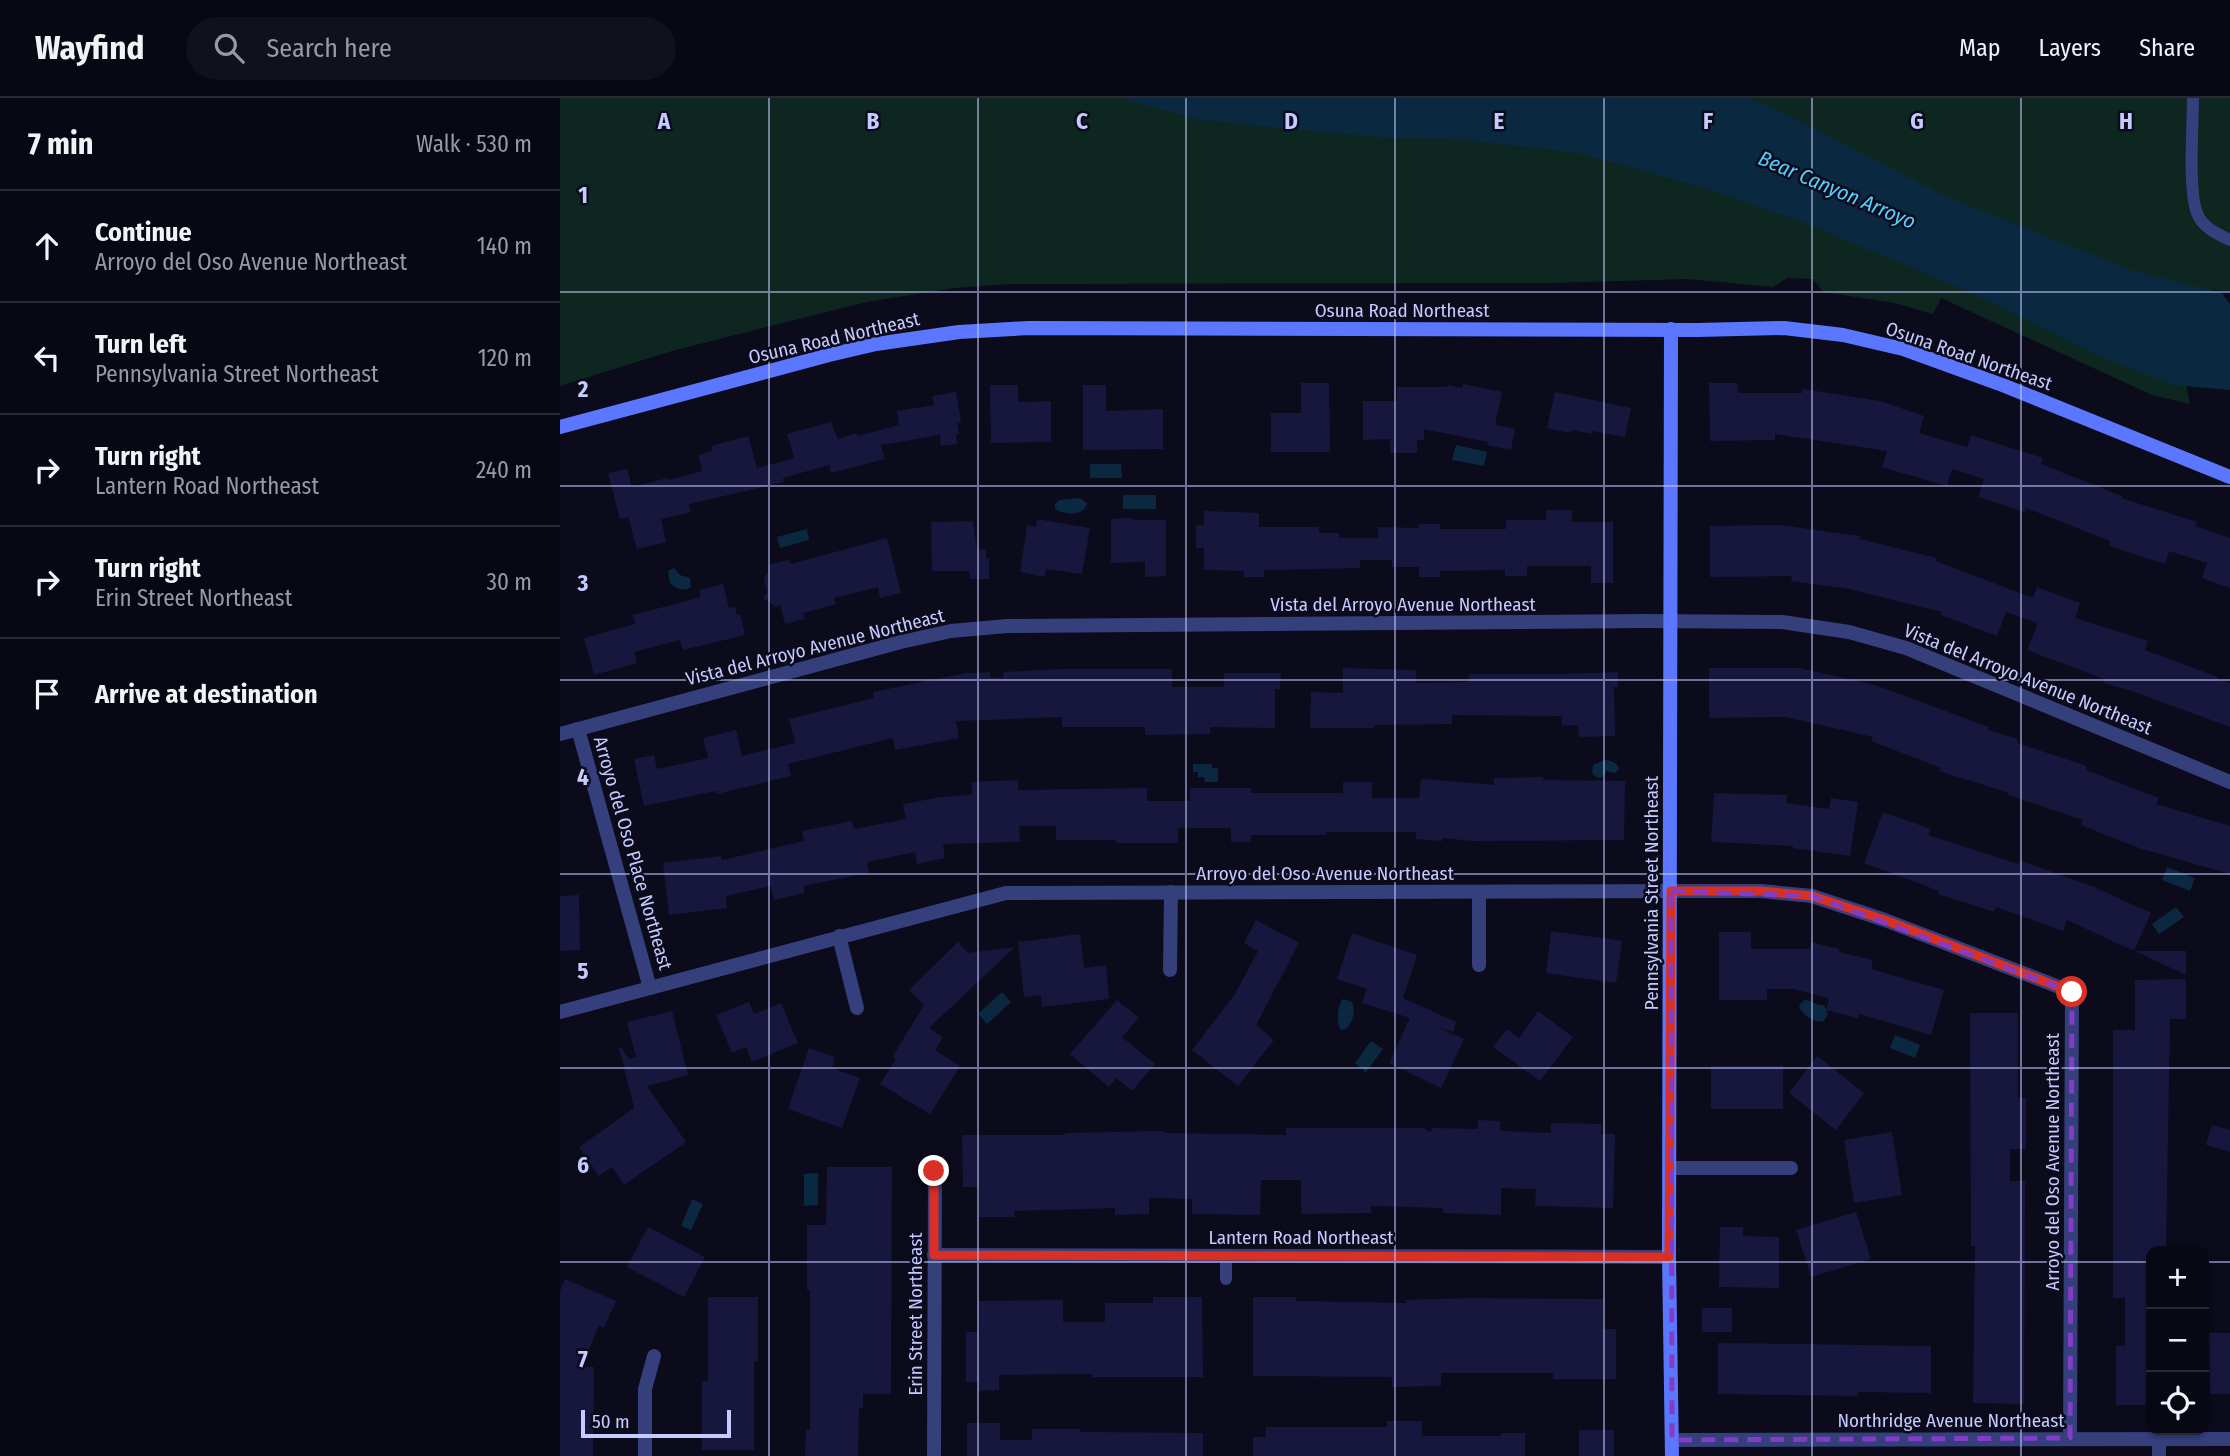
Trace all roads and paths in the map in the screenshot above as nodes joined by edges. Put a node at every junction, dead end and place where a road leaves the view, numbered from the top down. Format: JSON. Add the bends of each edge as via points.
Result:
{"nodes":[{"id":1,"x":2193,"y":98,"type":"edge"},
{"id":2,"x":2230,"y":240,"type":"edge"},
{"id":3,"x":1671,"y":329,"type":"junction"},
{"id":4,"x":560,"y":427,"type":"edge"},
{"id":5,"x":2230,"y":477,"type":"edge"},
{"id":6,"x":1671,"y":622,"type":"junction"},
{"id":7,"x":578,"y":729,"type":"junction"},
{"id":8,"x":560,"y":734,"type":"edge"},
{"id":9,"x":2230,"y":782,"type":"edge"},
{"id":10,"x":1671,"y":891,"type":"junction"},
{"id":11,"x":1171,"y":892,"type":"junction"},
{"id":12,"x":1479,"y":892,"type":"junction"},
{"id":13,"x":839,"y":936,"type":"junction"},
{"id":14,"x":1479,"y":965,"type":"dead end"},
{"id":15,"x":1170,"y":970,"type":"dead end"},
{"id":16,"x":650,"y":988,"type":"junction"},
{"id":17,"x":857,"y":1008,"type":"dead end"},
{"id":18,"x":560,"y":1012,"type":"edge"},
{"id":19,"x":1670,"y":1168,"type":"junction"},
{"id":20,"x":1791,"y":1168,"type":"dead end"},
{"id":21,"x":934,"y":1171,"type":"dead end"},
{"id":22,"x":934,"y":1255,"type":"junction"},
{"id":23,"x":1226,"y":1256,"type":"junction"},
{"id":24,"x":1669,"y":1257,"type":"junction"},
{"id":25,"x":1226,"y":1279,"type":"dead end"},
{"id":26,"x":654,"y":1356,"type":"dead end"},
{"id":27,"x":2070,"y":1438,"type":"junction"},
{"id":28,"x":2159,"y":1439,"type":"junction"},
{"id":29,"x":2230,"y":1439,"type":"edge"},
{"id":30,"x":1672,"y":1440,"type":"junction"},
{"id":31,"x":1850,"y":1440,"type":"junction"},
{"id":32,"x":645,"y":1456,"type":"edge"},
{"id":33,"x":934,"y":1456,"type":"edge"},
{"id":34,"x":1672,"y":1456,"type":"edge"},
{"id":35,"x":1850,"y":1456,"type":"edge"},
{"id":36,"x":2159,"y":1456,"type":"edge"}],
"edges":[{"from":1,"to":2,"type":"lane","via":[[2197,214],[2212,232]]},
{"from":3,"to":4,"type":"street","name":"Osuna Road Northeast","via":[[1029,328],[958,332],[829,355]]},
{"from":3,"to":5,"type":"street","name":"Osuna Road Northeast","via":[[1784,328],[1903,349]]},
{"from":3,"to":6,"type":"street","name":"Pennsylvania Street Northeast"},
{"from":6,"to":7,"type":"street","name":"Vista del Arroyo Avenue Northeast","via":[[1007,626],[951,631]]},
{"from":6,"to":9,"type":"street","name":"Vista del Arroyo Avenue Northeast","via":[[1782,622],[1849,632],[1906,648]]},
{"from":6,"to":10,"type":"street","name":"Pennsylvania Street Northeast"},
{"from":7,"to":8,"type":"street","name":"Vista del Arroyo Avenue Northeast"},
{"from":7,"to":16,"type":"street","name":"Arroyo del Oso Place Northeast"},
{"from":10,"to":12,"type":"street","name":"Arroyo del Oso Avenue Northeast"},
{"from":10,"to":19,"type":"street","name":"Pennsylvania Street Northeast"},
{"from":10,"to":27,"type":"street","name":"Arroyo del Oso Avenue Northeast","via":[[1812,896],[2072,992]]},
{"from":11,"to":12,"type":"street","name":"Arroyo del Oso Avenue Northeast"},
{"from":11,"to":13,"type":"street","name":"Arroyo del Oso Avenue Northeast","via":[[1006,893]]},
{"from":11,"to":15,"type":"street","name":"Arroyo del Oso Avenue Northeast"},
{"from":12,"to":14,"type":"street","name":"Arroyo del Oso Avenue Northeast"},
{"from":13,"to":16,"type":"street","name":"Arroyo del Oso Avenue Northeast"},
{"from":13,"to":17,"type":"street"},
{"from":16,"to":18,"type":"street","name":"Arroyo del Oso Avenue Northeast"},
{"from":19,"to":20,"type":"street"},
{"from":19,"to":24,"type":"street","name":"Pennsylvania Street Northeast"},
{"from":21,"to":22,"type":"street","name":"Erin Street Northeast"},
{"from":22,"to":23,"type":"street","name":"Lantern Road Northeast"},
{"from":22,"to":33,"type":"street","name":"Erin Street Northeast"},
{"from":23,"to":24,"type":"street","name":"Lantern Road Northeast"},
{"from":23,"to":25,"type":"lane"},
{"from":24,"to":30,"type":"street","name":"Pennsylvania Street Northeast"},
{"from":26,"to":32,"type":"street","via":[[645,1389]]},
{"from":27,"to":28,"type":"street","name":"Northridge Avenue Northeast"},
{"from":27,"to":31,"type":"street","name":"Northridge Avenue Northeast"},
{"from":28,"to":29,"type":"street","name":"Northridge Avenue Northeast"},
{"from":28,"to":36,"type":"street"},
{"from":30,"to":31,"type":"street","name":"Northridge Avenue Northeast"},
{"from":30,"to":34,"type":"street","name":"Pennsylvania Street Northeast"},
{"from":31,"to":35,"type":"street"}]}
